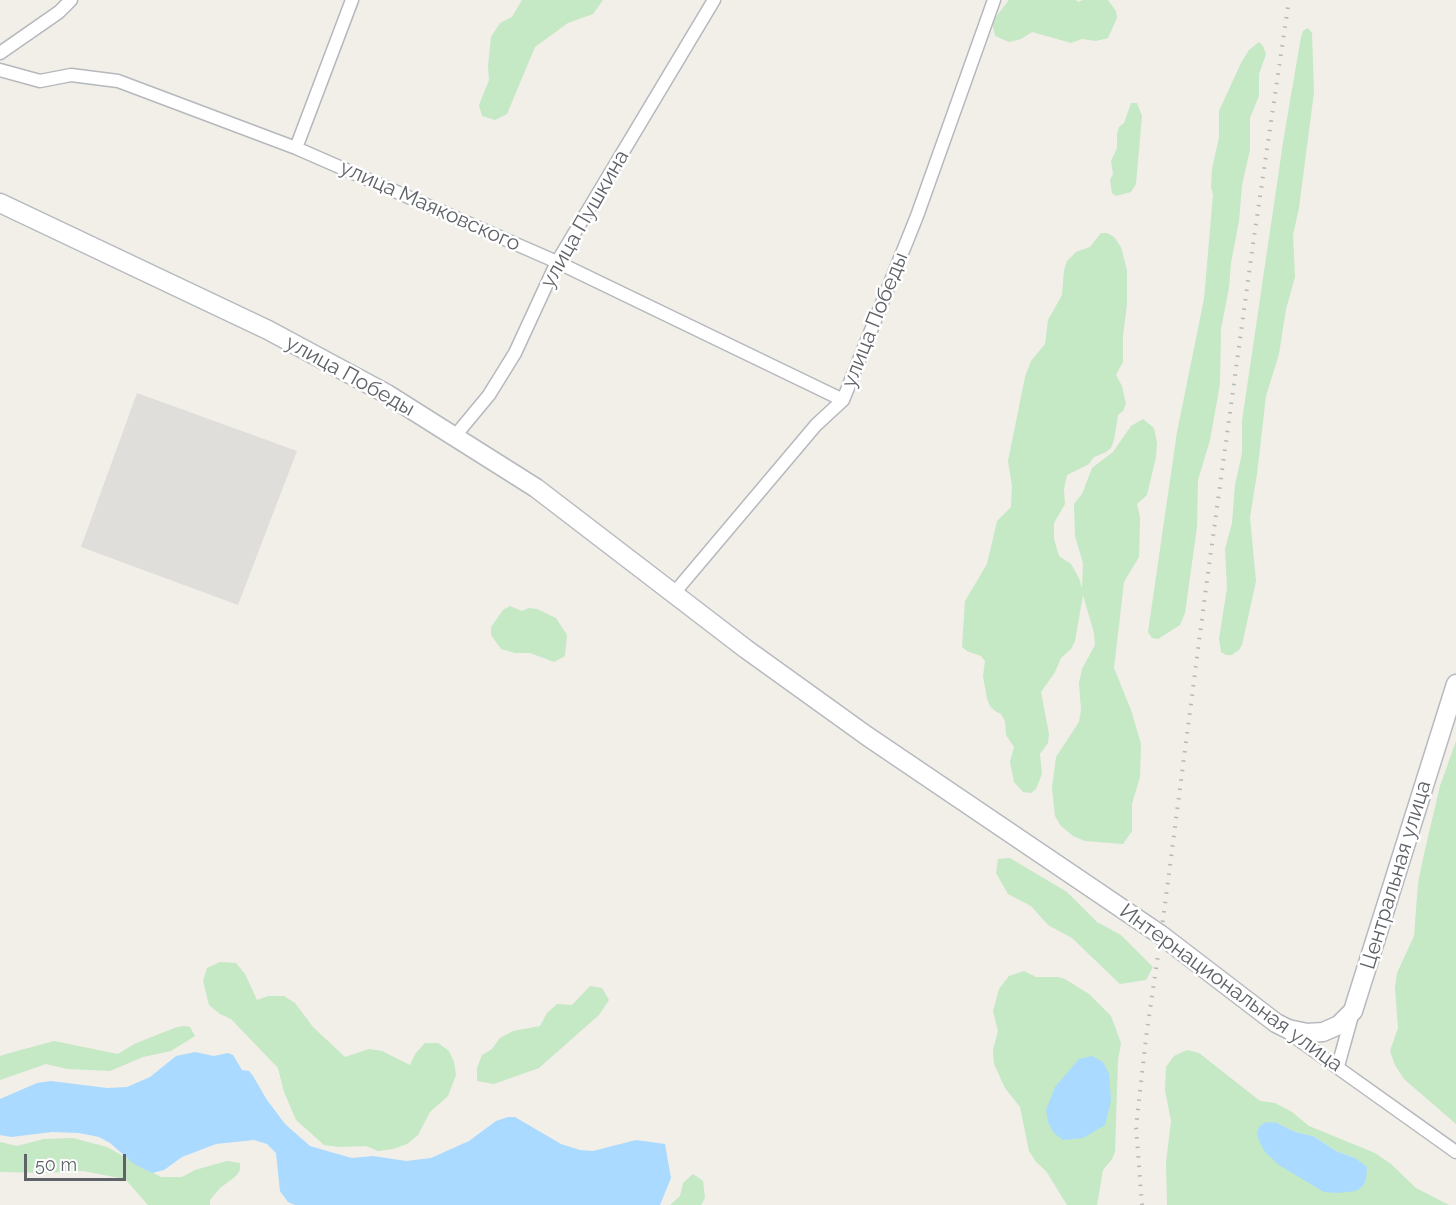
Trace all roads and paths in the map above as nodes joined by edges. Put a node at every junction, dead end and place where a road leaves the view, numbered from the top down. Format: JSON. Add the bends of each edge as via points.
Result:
{"nodes":[{"id":1,"x":71,"y":0,"type":"edge"},
{"id":2,"x":352,"y":0,"type":"edge"},
{"id":3,"x":714,"y":0,"type":"edge"},
{"id":4,"x":994,"y":0,"type":"edge"},
{"id":5,"x":0,"y":53,"type":"edge"},
{"id":6,"x":0,"y":70,"type":"edge"},
{"id":7,"x":296,"y":148,"type":"junction"},
{"id":8,"x":0,"y":203,"type":"edge"},
{"id":9,"x":556,"y":262,"type":"junction"},
{"id":10,"x":843,"y":400,"type":"junction"},
{"id":11,"x":455,"y":436,"type":"junction"},
{"id":12,"x":675,"y":592,"type":"junction"},
{"id":13,"x":1456,"y":684,"type":"edge"},
{"id":14,"x":1004,"y":828,"type":"joint"},
{"id":15,"x":1353,"y":1011,"type":"junction"},
{"id":16,"x":1276,"y":1023,"type":"junction"},
{"id":17,"x":1338,"y":1066,"type":"junction"},
{"id":18,"x":1456,"y":1152,"type":"edge"}],
"edges":[{"from":1,"to":5,"type":"street"},
{"from":2,"to":7,"type":"street"},
{"from":3,"to":9,"type":"street","name":"улица Пушкина"},
{"from":4,"to":10,"type":"street","name":"улица Победы","via":[[917,216]]},
{"from":6,"to":7,"type":"street","name":"улица Маяковского","via":[[40,81],[71,75],[118,81]]},
{"from":7,"to":9,"type":"street","name":"улица Маяковского"},
{"from":8,"to":11,"type":"street","name":"улица Победы","via":[[268,330],[387,394]]},
{"from":9,"to":10,"type":"street","name":"улица Маяковского"},
{"from":9,"to":11,"type":"street","name":"улица Пушкина","via":[[515,353]]},
{"from":10,"to":12,"type":"street","name":"улица Победы","via":[[816,425]]},
{"from":11,"to":12,"type":"street","name":"улица Победы","via":[[536,488]]},
{"from":12,"to":14,"type":"street","name":"улица Победы","via":[[867,736]]},
{"from":13,"to":15,"type":"street","name":"Центральная улица"},
{"from":14,"to":16,"type":"street","name":"Интернациональная улица","via":[[1168,940]]},
{"from":15,"to":16,"type":"street","via":[[1339,1025],[1323,1032],[1299,1032]]},
{"from":15,"to":17,"type":"street","name":"Центральная улица"},
{"from":16,"to":17,"type":"street","name":"Интернациональная улица"},
{"from":17,"to":18,"type":"street","name":"Интернациональная улица"}]}
